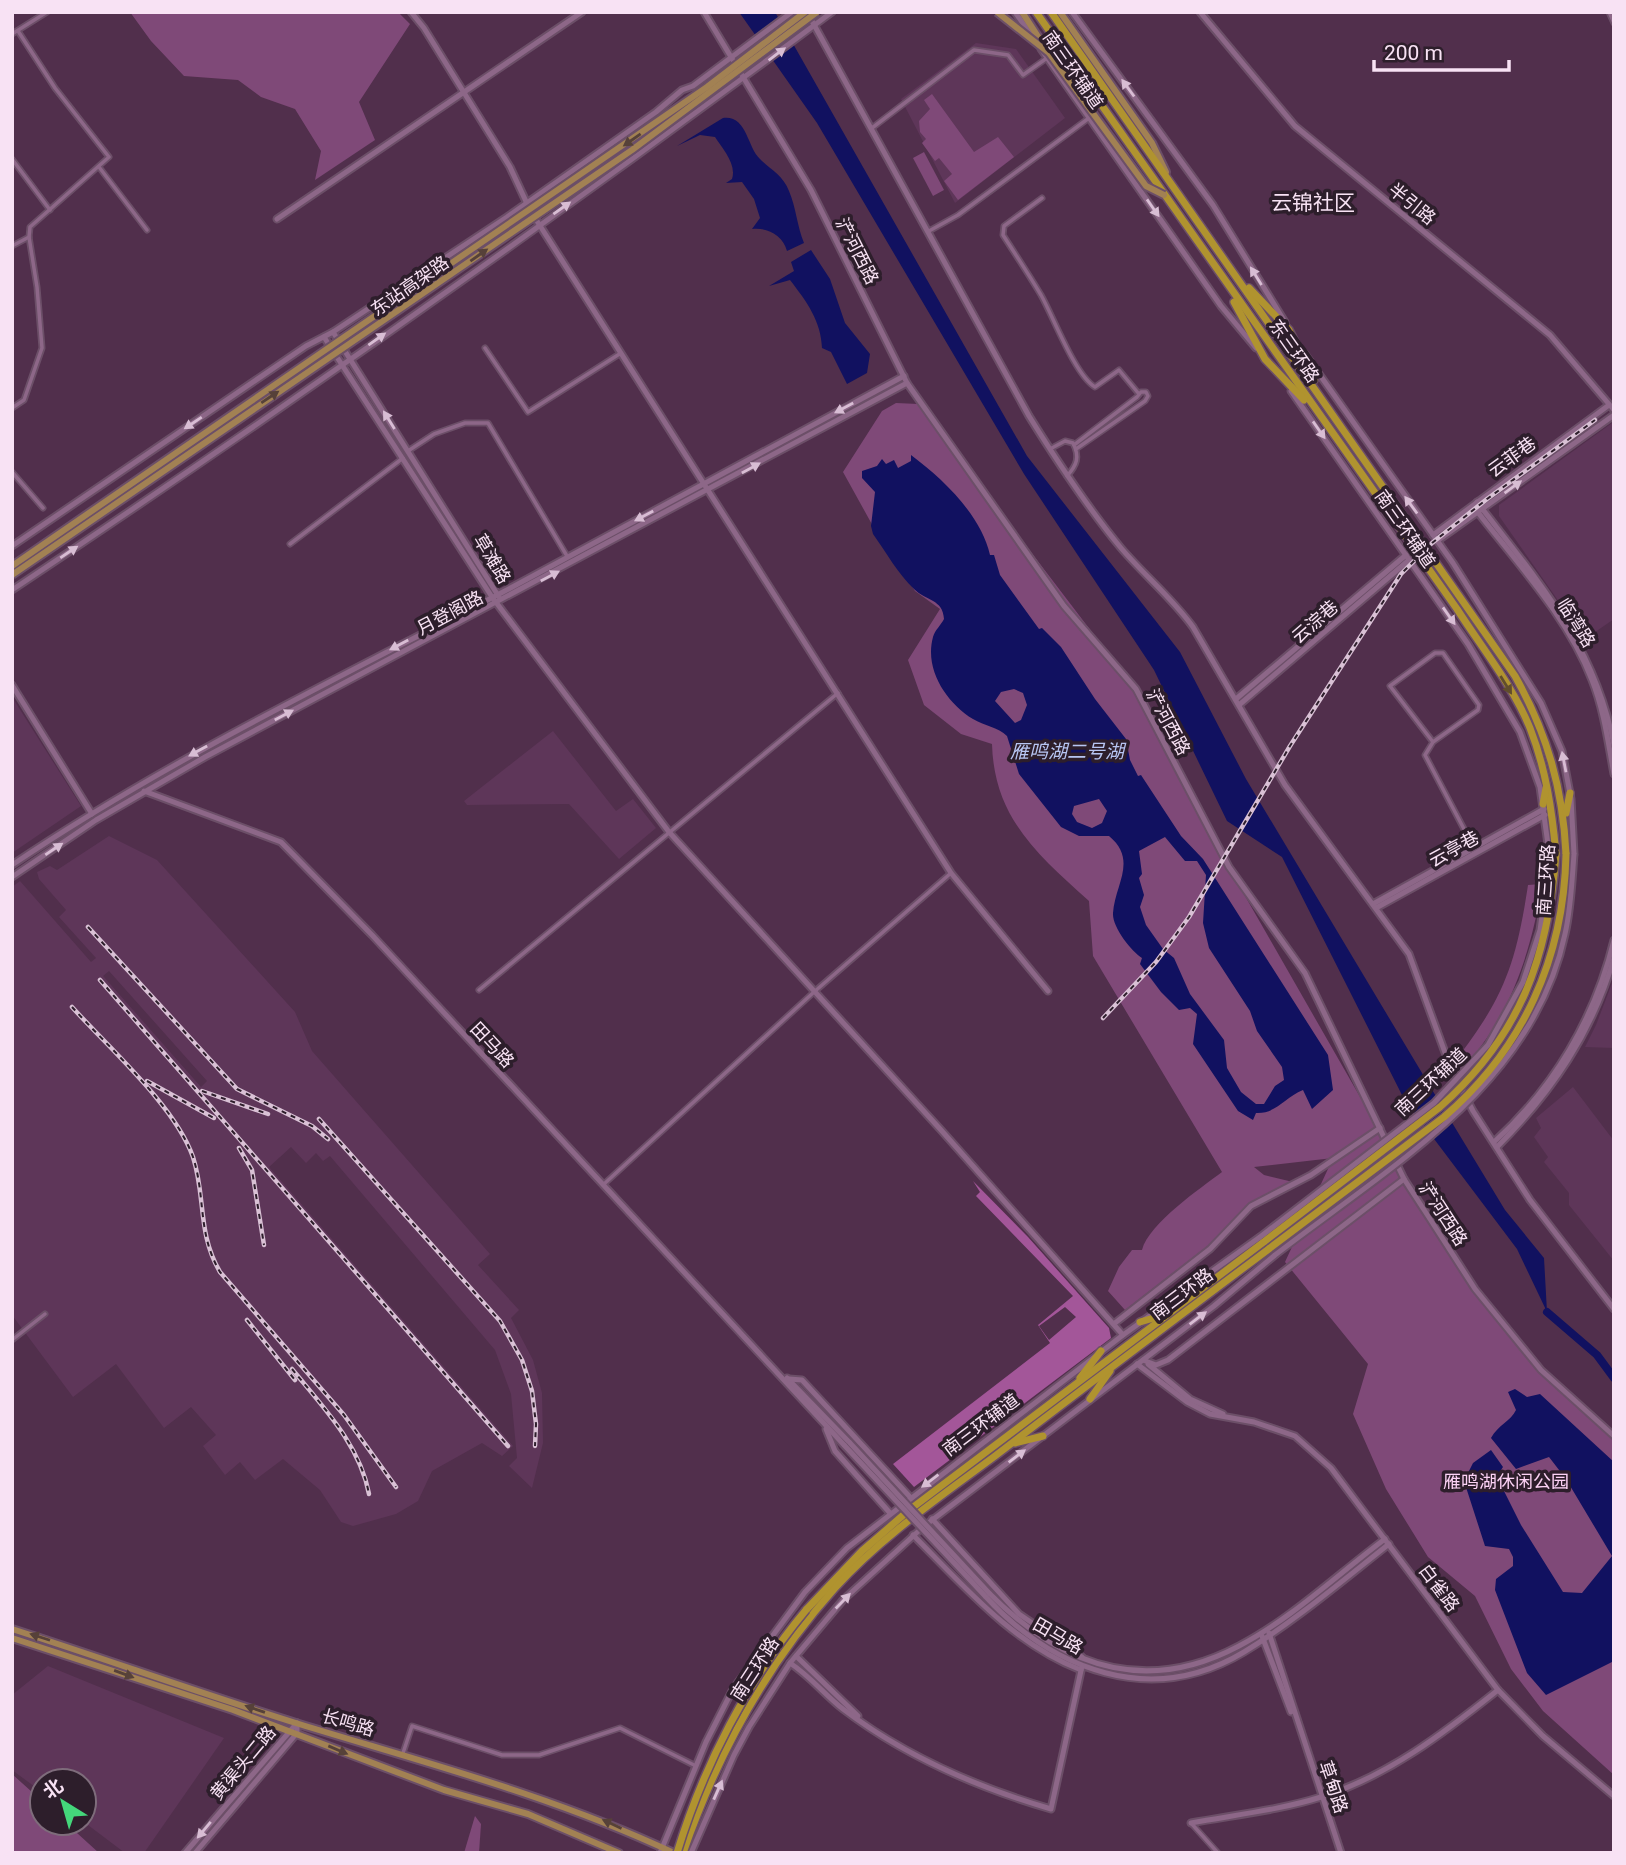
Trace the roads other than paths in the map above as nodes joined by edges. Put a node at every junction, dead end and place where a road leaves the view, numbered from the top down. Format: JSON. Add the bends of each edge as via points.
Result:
{"nodes":[{"id":1,"x":47,"y":12,"type":"edge"},
{"id":2,"x":411,"y":12,"type":"edge"},
{"id":3,"x":582,"y":12,"type":"edge"},
{"id":4,"x":704,"y":12,"type":"edge"},
{"id":5,"x":832,"y":12,"type":"edge"},
{"id":6,"x":997,"y":12,"type":"edge"},
{"id":7,"x":1015,"y":12,"type":"edge"},
{"id":8,"x":1022,"y":12,"type":"edge"},
{"id":9,"x":1036,"y":12,"type":"edge"},
{"id":10,"x":1072,"y":12,"type":"edge"},
{"id":11,"x":1199,"y":12,"type":"edge"},
{"id":12,"x":1609,"y":12,"type":"edge"},
{"id":13,"x":791,"y":13,"type":"edge"},
{"id":14,"x":813,"y":13,"type":"edge"},
{"id":15,"x":1056,"y":15,"type":"edge"},
{"id":16,"x":1614,"y":23,"type":"edge"},
{"id":17,"x":815,"y":25,"type":"junction"},
{"id":18,"x":18,"y":31,"type":"junction"},
{"id":19,"x":12,"y":34,"type":"edge"},
{"id":20,"x":1048,"y":55,"type":"junction"},
{"id":21,"x":734,"y":56,"type":"junction"},
{"id":22,"x":746,"y":76,"type":"junction"},
{"id":23,"x":463,"y":93,"type":"junction"},
{"id":24,"x":1089,"y":118,"type":"junction"},
{"id":25,"x":872,"y":128,"type":"junction"},
{"id":26,"x":12,"y":159,"type":"edge"},
{"id":27,"x":99,"y":167,"type":"junction"},
{"id":28,"x":1164,"y":195,"type":"junction"},
{"id":29,"x":1042,"y":198,"type":"dead end"},
{"id":30,"x":526,"y":203,"type":"junction"},
{"id":31,"x":50,"y":210,"type":"junction"},
{"id":32,"x":277,"y":219,"type":"dead end"},
{"id":33,"x":540,"y":223,"type":"junction"},
{"id":34,"x":146,"y":230,"type":"dead end"},
{"id":35,"x":929,"y":231,"type":"junction"},
{"id":36,"x":29,"y":237,"type":"junction"},
{"id":37,"x":12,"y":246,"type":"edge"},
{"id":38,"x":1201,"y":248,"type":"junction"},
{"id":39,"x":1235,"y":274,"type":"junction"},
{"id":40,"x":1289,"y":330,"type":"junction"},
{"id":41,"x":334,"y":332,"type":"junction"},
{"id":42,"x":324,"y":337,"type":"junction"},
{"id":43,"x":485,"y":348,"type":"dead end"},
{"id":44,"x":622,"y":352,"type":"junction"},
{"id":45,"x":349,"y":359,"type":"junction"},
{"id":46,"x":1265,"y":359,"type":"junction"},
{"id":47,"x":342,"y":363,"type":"junction"},
{"id":48,"x":904,"y":376,"type":"junction"},
{"id":49,"x":907,"y":383,"type":"junction"},
{"id":50,"x":1139,"y":394,"type":"junction"},
{"id":51,"x":12,"y":408,"type":"edge"},
{"id":52,"x":1612,"y":410,"type":"edge"},
{"id":53,"x":1334,"y":414,"type":"junction"},
{"id":54,"x":1321,"y":417,"type":"junction"},
{"id":55,"x":1075,"y":447,"type":"junction"},
{"id":56,"x":1050,"y":449,"type":"junction"},
{"id":57,"x":408,"y":451,"type":"junction"},
{"id":58,"x":403,"y":458,"type":"junction"},
{"id":59,"x":12,"y":472,"type":"edge"},
{"id":60,"x":1067,"y":476,"type":"junction"},
{"id":61,"x":705,"y":483,"type":"junction"},
{"id":62,"x":708,"y":492,"type":"junction"},
{"id":63,"x":1477,"y":507,"type":"junction"},
{"id":64,"x":43,"y":508,"type":"dead end"},
{"id":65,"x":1435,"y":538,"type":"junction"},
{"id":66,"x":290,"y":544,"type":"dead end"},
{"id":67,"x":12,"y":546,"type":"edge"},
{"id":68,"x":568,"y":557,"type":"junction"},
{"id":69,"x":1408,"y":557,"type":"junction"},
{"id":70,"x":12,"y":566,"type":"edge"},
{"id":71,"x":12,"y":575,"type":"edge"},
{"id":72,"x":12,"y":590,"type":"edge"},
{"id":73,"x":496,"y":595,"type":"junction"},
{"id":74,"x":498,"y":603,"type":"junction"},
{"id":75,"x":12,"y":685,"type":"edge"},
{"id":76,"x":839,"y":692,"type":"junction"},
{"id":77,"x":1237,"y":702,"type":"junction"},
{"id":78,"x":1522,"y":711,"type":"joint"},
{"id":79,"x":1535,"y":712,"type":"joint"},
{"id":80,"x":1433,"y":742,"type":"junction"},
{"id":81,"x":1614,"y":745,"type":"edge"},
{"id":82,"x":1614,"y":774,"type":"edge"},
{"id":83,"x":1547,"y":784,"type":"junction"},
{"id":84,"x":144,"y":791,"type":"junction"},
{"id":85,"x":1570,"y":793,"type":"junction"},
{"id":86,"x":1544,"y":809,"type":"junction"},
{"id":87,"x":91,"y":813,"type":"junction"},
{"id":88,"x":96,"y":820,"type":"junction"},
{"id":89,"x":1564,"y":824,"type":"junction"},
{"id":90,"x":668,"y":832,"type":"junction"},
{"id":91,"x":1474,"y":848,"type":"junction"},
{"id":92,"x":1570,"y":854,"type":"junction"},
{"id":93,"x":1553,"y":856,"type":"junction"},
{"id":94,"x":12,"y":865,"type":"edge"},
{"id":95,"x":951,"y":873,"type":"junction"},
{"id":96,"x":12,"y":877,"type":"edge"},
{"id":97,"x":1374,"y":906,"type":"junction"},
{"id":98,"x":1614,"y":940,"type":"edge"},
{"id":99,"x":1614,"y":958,"type":"edge"},
{"id":100,"x":479,"y":990,"type":"dead end"},
{"id":101,"x":1048,"y":991,"type":"dead end"},
{"id":102,"x":814,"y":992,"type":"junction"},
{"id":103,"x":1380,"y":1128,"type":"junction"},
{"id":104,"x":1496,"y":1144,"type":"junction"},
{"id":105,"x":1404,"y":1179,"type":"junction"},
{"id":106,"x":602,"y":1185,"type":"junction"},
{"id":107,"x":1267,"y":1245,"type":"junction"},
{"id":108,"x":1614,"y":1309,"type":"edge"},
{"id":109,"x":45,"y":1314,"type":"dead end"},
{"id":110,"x":1168,"y":1314,"type":"junction"},
{"id":111,"x":1140,"y":1322,"type":"junction"},
{"id":112,"x":1115,"y":1323,"type":"junction"},
{"id":113,"x":1123,"y":1335,"type":"junction"},
{"id":114,"x":12,"y":1340,"type":"edge"},
{"id":115,"x":1101,"y":1351,"type":"junction"},
{"id":116,"x":1140,"y":1362,"type":"junction"},
{"id":117,"x":1114,"y":1366,"type":"junction"},
{"id":118,"x":780,"y":1376,"type":"junction"},
{"id":119,"x":789,"y":1379,"type":"junction"},
{"id":120,"x":1074,"y":1386,"type":"junction"},
{"id":121,"x":1090,"y":1399,"type":"junction"},
{"id":122,"x":825,"y":1426,"type":"junction"},
{"id":123,"x":1043,"y":1436,"type":"junction"},
{"id":124,"x":1614,"y":1436,"type":"edge"},
{"id":125,"x":1011,"y":1444,"type":"junction"},
{"id":126,"x":848,"y":1445,"type":"junction"},
{"id":127,"x":910,"y":1497,"type":"junction"},
{"id":128,"x":890,"y":1513,"type":"junction"},
{"id":129,"x":932,"y":1520,"type":"junction"},
{"id":130,"x":913,"y":1535,"type":"junction"},
{"id":131,"x":1387,"y":1542,"type":"junction"},
{"id":132,"x":987,"y":1595,"type":"junction"},
{"id":133,"x":809,"y":1612,"type":"junction"},
{"id":134,"x":1267,"y":1627,"type":"junction"},
{"id":135,"x":12,"y":1629,"type":"edge"},
{"id":136,"x":1261,"y":1632,"type":"junction"},
{"id":137,"x":1270,"y":1634,"type":"junction"},
{"id":138,"x":12,"y":1638,"type":"edge"},
{"id":139,"x":1263,"y":1639,"type":"junction"},
{"id":140,"x":796,"y":1656,"type":"junction"},
{"id":141,"x":790,"y":1663,"type":"junction"},
{"id":142,"x":1090,"y":1663,"type":"junction"},
{"id":143,"x":1082,"y":1668,"type":"junction"},
{"id":144,"x":1498,"y":1690,"type":"junction"},
{"id":145,"x":297,"y":1723,"type":"junction"},
{"id":146,"x":866,"y":1724,"type":"junction"},
{"id":147,"x":289,"y":1730,"type":"junction"},
{"id":148,"x":1299,"y":1731,"type":"junction"},
{"id":149,"x":297,"y":1733,"type":"junction"},
{"id":150,"x":403,"y":1753,"type":"junction"},
{"id":151,"x":696,"y":1766,"type":"junction"},
{"id":152,"x":1614,"y":1796,"type":"edge"},
{"id":153,"x":1320,"y":1797,"type":"junction"},
{"id":154,"x":1191,"y":1823,"type":"joint"},
{"id":155,"x":661,"y":1850,"type":"edge"},
{"id":156,"x":185,"y":1853,"type":"edge"},
{"id":157,"x":195,"y":1853,"type":"edge"},
{"id":158,"x":619,"y":1853,"type":"edge"},
{"id":159,"x":675,"y":1853,"type":"edge"},
{"id":160,"x":683,"y":1853,"type":"edge"},
{"id":161,"x":691,"y":1853,"type":"edge"},
{"id":162,"x":1218,"y":1853,"type":"edge"},
{"id":163,"x":1341,"y":1853,"type":"edge"}],
"edges":[{"from":1,"to":18,"type":"street"},
{"from":2,"to":23,"type":"street"},
{"from":3,"to":23,"type":"street"},
{"from":4,"to":21,"type":"street","name":"浐河西路"},
{"from":5,"to":17,"type":"street"},
{"from":6,"to":20,"type":"main road","bridge":true},
{"from":7,"to":20,"type":"street","name":"南三环辅道"},
{"from":8,"to":20,"type":"main road"},
{"from":9,"to":28,"type":"highway","name":"东三环路"},
{"from":40,"to":10,"type":"street","name":"南三环辅道","one_way":true,"via":[[1213,205]]},
{"from":11,"to":52,"type":"street","name":"半引路","via":[[1295,126],[1550,335]]},
{"from":12,"to":16,"type":"street"},
{"from":13,"to":21,"type":"street"},
{"from":14,"to":17,"type":"street"},
{"from":14,"to":70,"type":"main road","name":"东站高架路","one_way":true,"bridge":true},
{"from":71,"to":14,"type":"main road","name":"东站高架路","one_way":true,"bridge":true,"via":[[632,150]]},
{"from":15,"to":39,"type":"highway","name":"东三环路"},
{"from":22,"to":17,"type":"street","one_way":true},
{"from":17,"to":25,"type":"street"},
{"from":18,"to":19,"type":"street"},
{"from":18,"to":27,"type":"street","via":[[55,88],[110,157]]},
{"from":20,"to":24,"type":"street","name":"南三环辅道"},
{"from":20,"to":25,"type":"street","via":[[1023,75],[1008,55],[974,50]]},
{"from":20,"to":28,"type":"main road","bridge":true,"via":[[1146,186]]},
{"from":21,"to":22,"type":"street","name":"浐河西路"},
{"from":21,"to":30,"type":"street"},
{"from":33,"to":22,"type":"street","one_way":true},
{"from":22,"to":48,"type":"street","name":"浐河西路","via":[[811,190]]},
{"from":23,"to":30,"type":"street","via":[[510,167]]},
{"from":23,"to":32,"type":"street"},
{"from":24,"to":35,"type":"street","via":[[958,215]]},
{"from":24,"to":46,"type":"street","name":"南三环辅道","one_way":true,"via":[[1221,306]]},
{"from":25,"to":35,"type":"street"},
{"from":26,"to":31,"type":"street"},
{"from":27,"to":31,"type":"street"},
{"from":27,"to":34,"type":"street"},
{"from":28,"to":38,"type":"highway","name":"东三环路"},
{"from":29,"to":50,"type":"street","via":[[1004,226],[1003,235],[1090,384],[1096,387],[1119,370]]},
{"from":30,"to":33,"type":"street"},
{"from":30,"to":41,"type":"street"},
{"from":31,"to":36,"type":"street","via":[[30,227]]},
{"from":33,"to":44,"type":"street"},
{"from":45,"to":33,"type":"street","one_way":true},
{"from":35,"to":56,"type":"street"},
{"from":36,"to":37,"type":"street"},
{"from":36,"to":51,"type":"street","via":[[42,348],[24,400]]},
{"from":38,"to":46,"type":"highway"},
{"from":38,"to":54,"type":"highway","name":"东三环路"},
{"from":39,"to":40,"type":"highway"},
{"from":39,"to":53,"type":"highway","name":"东三环路"},
{"from":40,"to":53,"type":"highway"},
{"from":65,"to":40,"type":"street","name":"南三环辅道","one_way":true},
{"from":41,"to":42,"type":"street"},
{"from":41,"to":45,"type":"street","name":"草滩路"},
{"from":42,"to":47,"type":"street","name":"草滩路"},
{"from":42,"to":67,"type":"street","one_way":true},
{"from":43,"to":44,"type":"street","via":[[528,412]]},
{"from":44,"to":61,"type":"street"},
{"from":45,"to":47,"type":"street"},
{"from":57,"to":45,"type":"street","name":"草滩路","one_way":true},
{"from":46,"to":54,"type":"highway"},
{"from":46,"to":69,"type":"street","name":"南三环辅道","one_way":true},
{"from":47,"to":58,"type":"street","name":"草滩路"},
{"from":72,"to":47,"type":"street","one_way":true},
{"from":48,"to":49,"type":"street","name":"浐河西路"},
{"from":48,"to":61,"type":"street","name":"月登阁路","one_way":true},
{"from":62,"to":49,"type":"street","name":"月登阁路","one_way":true},
{"from":49,"to":103,"type":"street","name":"浐河西路","via":[[1064,606],[1136,690],[1229,867],[1306,973]]},
{"from":50,"to":55,"type":"street"},
{"from":50,"to":55,"type":"street","via":[[1148,396]]},
{"from":52,"to":63,"type":"street","name":"云菲巷"},
{"from":63,"to":52,"type":"street","name":"云菲巷","one_way":true},
{"from":53,"to":79,"type":"highway","name":"东三环路","via":[[1515,676]]},
{"from":54,"to":78,"type":"highway","name":"东三环路","one_way":true,"via":[[1457,609]]},
{"from":55,"to":56,"type":"street","via":[[1065,441]]},
{"from":55,"to":60,"type":"street","via":[[1076,466]]},
{"from":56,"to":60,"type":"street"},
{"from":57,"to":68,"type":"street","via":[[434,434],[465,423],[488,423]]},
{"from":57,"to":73,"type":"street","name":"草滩路"},
{"from":58,"to":66,"type":"street"},
{"from":58,"to":73,"type":"street","name":"草滩路"},
{"from":59,"to":64,"type":"street"},
{"from":60,"to":77,"type":"street","via":[[1121,547],[1180,608]]},
{"from":61,"to":62,"type":"street"},
{"from":61,"to":68,"type":"street","name":"月登阁路","one_way":true},
{"from":74,"to":62,"type":"street","name":"月登阁路","one_way":true},
{"from":62,"to":76,"type":"street"},
{"from":63,"to":65,"type":"street","name":"云菲巷"},
{"from":63,"to":81,"type":"street","name":"临湾路","via":[[1577,638],[1602,695]]},
{"from":63,"to":82,"type":"street","name":"临湾路","via":[[1550,606],[1581,657],[1600,704]]},
{"from":85,"to":65,"type":"street","name":"南三环辅道","one_way":true,"via":[[1562,751],[1541,703]]},
{"from":68,"to":73,"type":"street","name":"月登阁路"},
{"from":69,"to":77,"type":"street","name":"云淙巷"},
{"from":69,"to":86,"type":"street","name":"南三环辅道","one_way":true,"via":[[1521,732]]},
{"from":73,"to":74,"type":"street","name":"草滩路"},
{"from":73,"to":87,"type":"street","name":"月登阁路","one_way":true,"via":[[199,750]]},
{"from":84,"to":74,"type":"street","name":"月登阁路","one_way":true},
{"from":74,"to":90,"type":"street"},
{"from":75,"to":87,"type":"street"},
{"from":76,"to":90,"type":"street"},
{"from":76,"to":95,"type":"street"},
{"from":77,"to":97,"type":"street","via":[[1285,785]]},
{"from":78,"to":83,"type":"highway","name":"南三环路"},
{"from":79,"to":89,"type":"highway","name":"南三环路","via":[[1557,777]]},
{"from":80,"to":80,"type":"street","via":[[1390,686],[1435,653],[1443,653],[1479,710]]},
{"from":80,"to":91,"type":"street","via":[[1425,755]]},
{"from":83,"to":86,"type":"highway"},
{"from":83,"to":93,"type":"highway","name":"南三环路"},
{"from":84,"to":88,"type":"street","name":"月登阁路"},
{"from":84,"to":106,"type":"street","name":"田马路","via":[[281,842]]},
{"from":85,"to":89,"type":"highway"},
{"from":85,"to":92,"type":"street","name":"南三环辅道"},
{"from":86,"to":91,"type":"street"},
{"from":86,"to":93,"type":"street","name":"南三环辅道"},
{"from":86,"to":97,"type":"street","name":"云亭巷"},
{"from":87,"to":88,"type":"street"},
{"from":87,"to":94,"type":"street","name":"月登阁路"},
{"from":96,"to":88,"type":"street","name":"月登阁路","one_way":true},
{"from":89,"to":92,"type":"highway","name":"南三环路"},
{"from":90,"to":100,"type":"street"},
{"from":90,"to":102,"type":"street"},
{"from":91,"to":97,"type":"street"},
{"from":92,"to":107,"type":"highway","name":"南三环路","bridge":true,"via":[[1559,932],[1549,966],[1507,1049],[1444,1117]]},
{"from":93,"to":107,"type":"highway","name":"南三环路","bridge":true,"via":[[1545,942],[1522,1004],[1495,1047],[1440,1107]]},
{"from":95,"to":101,"type":"street"},
{"from":95,"to":102,"type":"street"},
{"from":97,"to":104,"type":"street","via":[[1409,954],[1451,1069]]},
{"from":98,"to":104,"type":"street","via":[[1592,1007],[1567,1055]]},
{"from":99,"to":104,"type":"street","via":[[1576,1050],[1545,1096]]},
{"from":102,"to":106,"type":"street"},
{"from":102,"to":112,"type":"street"},
{"from":103,"to":105,"type":"street","name":"浐河西路"},
{"from":103,"to":112,"type":"street","via":[[1311,1175],[1251,1206],[1210,1249]]},
{"from":104,"to":108,"type":"street","via":[[1530,1200]]},
{"from":105,"to":116,"type":"street","via":[[1168,1360],[1156,1365]]},
{"from":105,"to":124,"type":"street","name":"浐河西路","via":[[1475,1289],[1541,1370]]},
{"from":106,"to":118,"type":"street","name":"田马路"},
{"from":107,"to":110,"type":"highway","name":"南三环路"},
{"from":107,"to":111,"type":"street","name":"南三环辅道"},
{"from":116,"to":107,"type":"street","one_way":true},
{"from":107,"to":117,"type":"highway","name":"南三环路"},
{"from":109,"to":114,"type":"street"},
{"from":110,"to":111,"type":"highway"},
{"from":110,"to":120,"type":"highway","name":"南三环路"},
{"from":111,"to":113,"type":"street","name":"南三环辅道"},
{"from":112,"to":113,"type":"street"},
{"from":113,"to":115,"type":"street","name":"南三环辅道"},
{"from":115,"to":120,"type":"highway"},
{"from":115,"to":127,"type":"street","name":"南三环辅道","one_way":true},
{"from":116,"to":121,"type":"street"},
{"from":116,"to":131,"type":"street","name":"白雀路","via":[[1187,1402],[1210,1414],[1276,1428],[1312,1449]]},
{"from":117,"to":121,"type":"highway"},
{"from":117,"to":125,"type":"highway","name":"南三环路"},
{"from":118,"to":119,"type":"street","name":"田马路"},
{"from":118,"to":122,"type":"street","name":"田马路"},
{"from":119,"to":126,"type":"street","name":"田马路"},
{"from":119,"to":127,"type":"street","via":[[802,1380]]},
{"from":120,"to":133,"type":"highway","name":"南三环路","via":[[908,1511],[862,1551]]},
{"from":121,"to":123,"type":"street"},
{"from":122,"to":126,"type":"street","name":"田马路"},
{"from":122,"to":128,"type":"street","via":[[835,1451]]},
{"from":123,"to":125,"type":"highway"},
{"from":129,"to":123,"type":"street","one_way":true},
{"from":125,"to":133,"type":"highway","name":"南三环路","via":[[868,1556]]},
{"from":126,"to":132,"type":"street","name":"田马路","bridge":true},
{"from":127,"to":128,"type":"street","name":"南三环辅道"},
{"from":128,"to":151,"type":"street","name":"南三环辅道","via":[[847,1548],[768,1639],[733,1689]]},
{"from":129,"to":130,"type":"street"},
{"from":129,"to":142,"type":"street","via":[[1019,1614]]},
{"from":140,"to":130,"type":"street","one_way":true,"via":[[843,1600]]},
{"from":130,"to":143,"type":"street","via":[[1004,1626],[1053,1659]]},
{"from":131,"to":134,"type":"street","name":"田马路"},
{"from":131,"to":137,"type":"street","name":"田马路"},
{"from":131,"to":144,"type":"street","name":"白雀路"},
{"from":132,"to":142,"type":"street","name":"田马路","via":[[1017,1622]]},
{"from":132,"to":143,"type":"street","name":"田马路","via":[[1018,1629]]},
{"from":133,"to":159,"type":"highway","name":"南三环路","bridge":true,"via":[[776,1649],[719,1746]]},
{"from":133,"to":160,"type":"highway","name":"南三环路","via":[[730,1739]]},
{"from":134,"to":136,"type":"street","name":"田马路"},
{"from":134,"to":137,"type":"street"},
{"from":145,"to":135,"type":"main road","name":"长鸣路","one_way":true},
{"from":136,"to":139,"type":"street"},
{"from":136,"to":142,"type":"street","name":"田马路","via":[[1197,1664],[1164,1671],[1126,1671]]},
{"from":137,"to":139,"type":"street","name":"田马路"},
{"from":137,"to":148,"type":"street"},
{"from":138,"to":147,"type":"main road","name":"长鸣路","one_way":true},
{"from":139,"to":143,"type":"street","name":"田马路","via":[[1241,1654],[1166,1678],[1128,1679]]},
{"from":139,"to":148,"type":"street"},
{"from":140,"to":141,"type":"street"},
{"from":140,"to":146,"type":"street"},
{"from":141,"to":146,"type":"street"},
{"from":161,"to":141,"type":"street","one_way":true,"via":[[734,1755]]},
{"from":143,"to":146,"type":"street","via":[[1051,1809],[1008,1798],[954,1775]]},
{"from":144,"to":152,"type":"street","name":"白雀路","via":[[1543,1736]]},
{"from":144,"to":153,"type":"street","via":[[1431,1742],[1384,1770]]},
{"from":145,"to":147,"type":"street","name":"黄渠头二路"},
{"from":145,"to":149,"type":"street","name":"黄渠头二路"},
{"from":145,"to":150,"type":"main road","name":"长鸣路"},
{"from":147,"to":149,"type":"main road","name":"长鸣路"},
{"from":147,"to":156,"type":"street","name":"黄渠头二路","one_way":true},
{"from":148,"to":153,"type":"street","name":"草甸路"},
{"from":149,"to":157,"type":"street","name":"黄渠头二路"},
{"from":149,"to":158,"type":"main road","name":"长鸣路","one_way":true,"via":[[389,1771],[528,1814]]},
{"from":150,"to":151,"type":"street","via":[[412,1726],[502,1755],[539,1755],[620,1728]]},
{"from":155,"to":150,"type":"main road","name":"长鸣路","one_way":true,"via":[[563,1805]]},
{"from":151,"to":155,"type":"street","name":"南三环辅道"},
{"from":153,"to":154,"type":"street"},
{"from":153,"to":163,"type":"street","name":"草甸路"},
{"from":154,"to":162,"type":"street"},
{"from":155,"to":159,"type":"main road","name":"长鸣路"}]}
